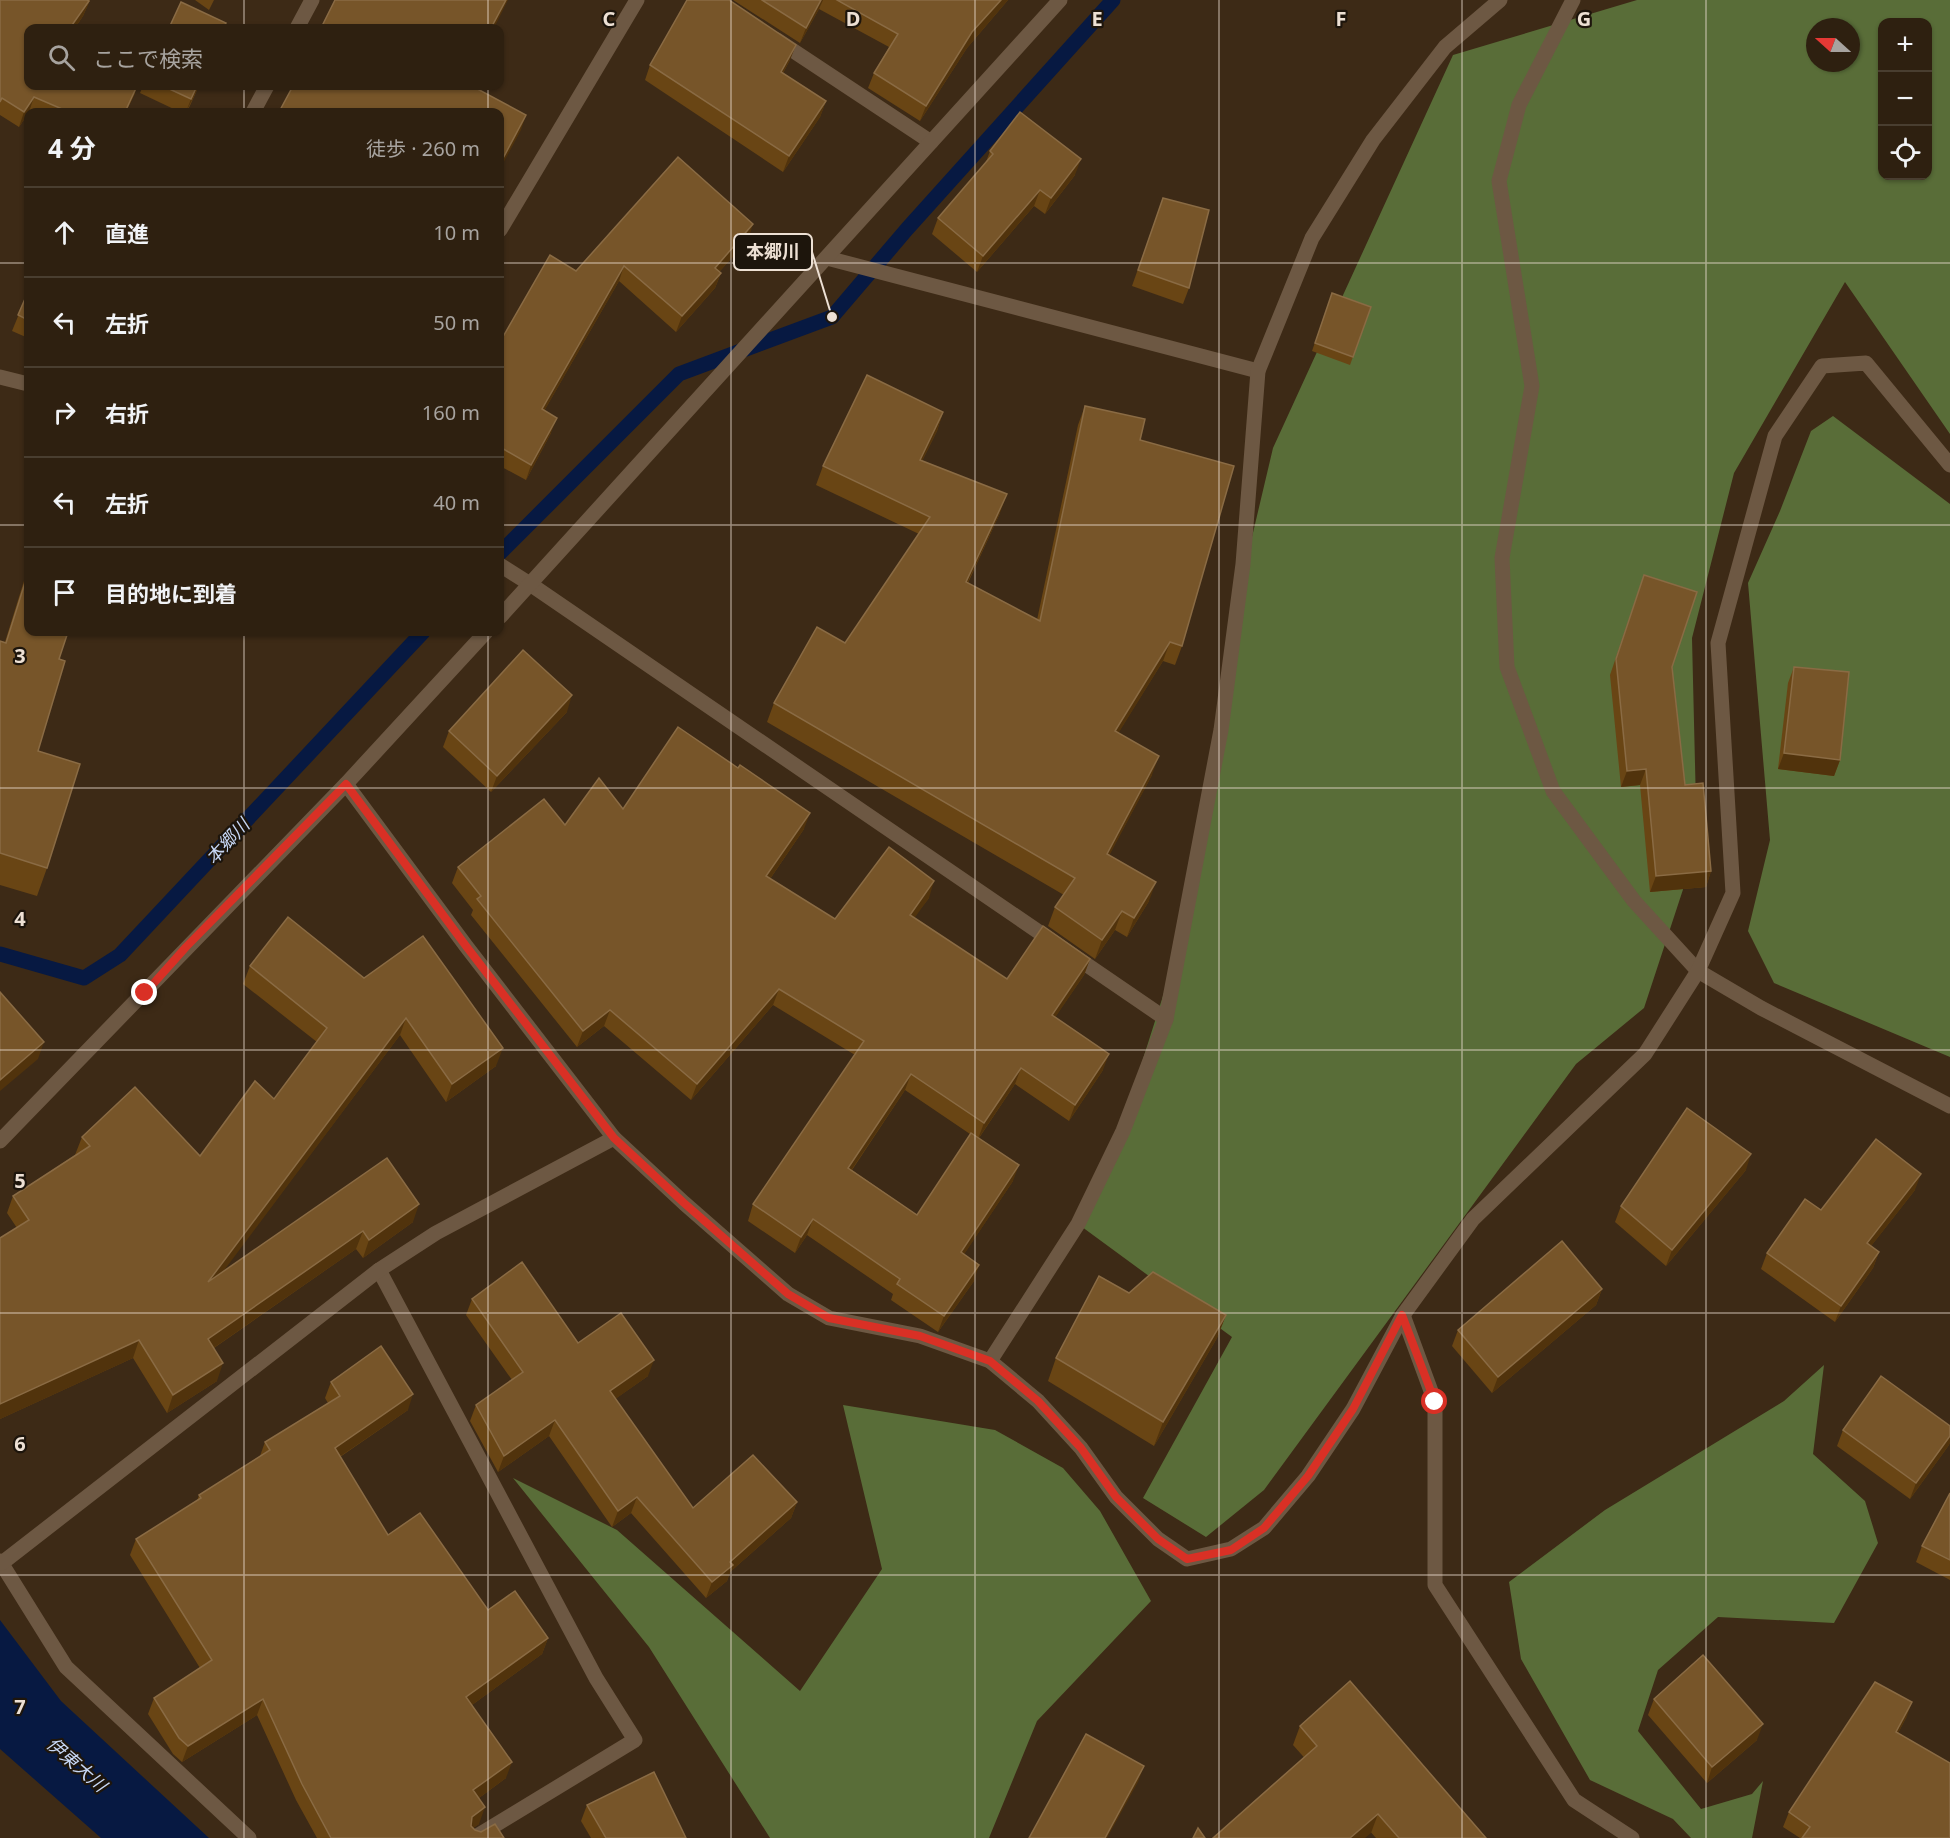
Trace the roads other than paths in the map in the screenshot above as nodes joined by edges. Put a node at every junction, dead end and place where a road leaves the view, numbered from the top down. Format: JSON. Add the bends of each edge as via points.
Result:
{"nodes":[{"id":1,"x":312,"y":0,"type":"edge"},
{"id":2,"x":637,"y":0,"type":"edge"},
{"id":3,"x":1060,"y":0,"type":"edge"},
{"id":4,"x":1500,"y":0,"type":"edge"},
{"id":5,"x":1573,"y":0,"type":"edge"},
{"id":6,"x":299,"y":24,"type":"edge"},
{"id":7,"x":766,"y":32,"type":"edge"},
{"id":8,"x":265,"y":90,"type":"edge"},
{"id":9,"x":255,"y":108,"type":"edge"},
{"id":10,"x":931,"y":142,"type":"junction"},
{"id":11,"x":504,"y":223,"type":"edge"},
{"id":12,"x":833,"y":259,"type":"junction"},
{"id":13,"x":1258,"y":371,"type":"junction"},
{"id":14,"x":0,"y":377,"type":"edge"},
{"id":15,"x":24,"y":383,"type":"edge"},
{"id":16,"x":1950,"y":465,"type":"edge"},
{"id":17,"x":504,"y":568,"type":"edge"},
{"id":18,"x":525,"y":581,"type":"junction"},
{"id":19,"x":504,"y":611,"type":"edge"},
{"id":20,"x":482,"y":636,"type":"edge"},
{"id":21,"x":346,"y":784,"type":"junction"},
{"id":22,"x":1698,"y":971,"type":"junction"},
{"id":23,"x":1166,"y":1019,"type":"junction"},
{"id":24,"x":1950,"y":1106,"type":"edge"},
{"id":25,"x":614,"y":1138,"type":"junction"},
{"id":26,"x":0,"y":1141,"type":"edge"},
{"id":27,"x":379,"y":1270,"type":"junction"},
{"id":28,"x":1402,"y":1315,"type":"junction"},
{"id":29,"x":990,"y":1361,"type":"junction"},
{"id":30,"x":1,"y":1562,"type":"edge"},
{"id":31,"x":249,"y":1838,"type":"edge"},
{"id":32,"x":474,"y":1838,"type":"edge"},
{"id":33,"x":1632,"y":1838,"type":"edge"}],
"edges":[{"from":1,"to":6,"type":"street"},
{"from":2,"to":11,"type":"street"},
{"from":3,"to":10,"type":"street"},
{"from":4,"to":13,"type":"street","via":[[1445,46],[1373,140],[1312,238]]},
{"from":5,"to":22,"type":"street","via":[[1519,105],[1499,181],[1532,386],[1502,558],[1507,667],[1553,791],[1634,901]]},
{"from":7,"to":10,"type":"street"},
{"from":8,"to":9,"type":"street"},
{"from":10,"to":12,"type":"street"},
{"from":12,"to":13,"type":"street"},
{"from":12,"to":18,"type":"street","via":[[780,310]]},
{"from":13,"to":23,"type":"street","via":[[1243,564],[1221,730]]},
{"from":14,"to":15,"type":"street"},
{"from":16,"to":22,"type":"street","via":[[1866,363],[1822,366],[1775,436],[1718,643],[1733,893]]},
{"from":17,"to":18,"type":"street"},
{"from":18,"to":19,"type":"street"},
{"from":18,"to":23,"type":"street"},
{"from":20,"to":21,"type":"street"},
{"from":21,"to":25,"type":"street"},
{"from":21,"to":26,"type":"street"},
{"from":22,"to":24,"type":"street"},
{"from":22,"to":28,"type":"street","via":[[1645,1054],[1473,1219]]},
{"from":23,"to":29,"type":"street","via":[[1123,1131],[1078,1224]]},
{"from":25,"to":27,"type":"street","via":[[436,1233]]},
{"from":25,"to":29,"type":"street","via":[[744,1257],[808,1306],[829,1318],[920,1336]]},
{"from":27,"to":30,"type":"street"},
{"from":27,"to":32,"type":"street","via":[[596,1677],[635,1740]]},
{"from":28,"to":29,"type":"street","via":[[1353,1409],[1308,1476],[1264,1528],[1231,1550],[1187,1559],[1158,1539],[1116,1497],[1081,1448],[1038,1401]]},
{"from":28,"to":33,"type":"street","via":[[1435,1402],[1435,1586],[1574,1800]]},
{"from":30,"to":31,"type":"street","via":[[66,1667]]}]}
